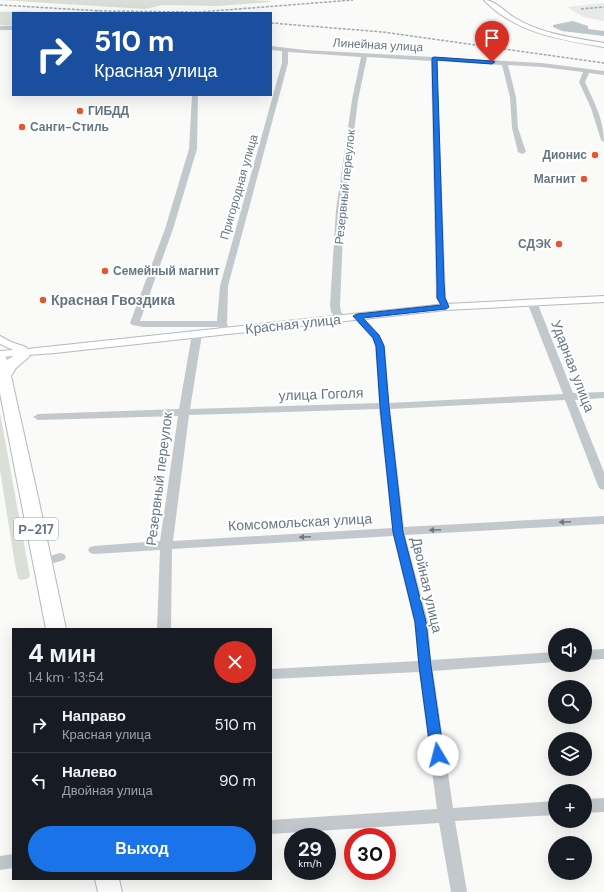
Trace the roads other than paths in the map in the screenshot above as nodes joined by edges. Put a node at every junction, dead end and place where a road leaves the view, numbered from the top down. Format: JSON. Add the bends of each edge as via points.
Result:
{"nodes":[{"id":1,"x":486,"y":0,"type":"edge"},
{"id":2,"x":0,"y":28,"type":"edge"},
{"id":3,"x":12,"y":28,"type":"edge"},
{"id":4,"x":604,"y":45,"type":"edge"},
{"id":5,"x":272,"y":48,"type":"edge"},
{"id":6,"x":285,"y":50,"type":"junction"},
{"id":7,"x":364,"y":56,"type":"junction"},
{"id":8,"x":434,"y":58,"type":"junction"},
{"id":9,"x":505,"y":63,"type":"junction"},
{"id":10,"x":587,"y":70,"type":"junction"},
{"id":11,"x":604,"y":73,"type":"edge"},
{"id":12,"x":195,"y":96,"type":"edge"},
{"id":13,"x":604,"y":140,"type":"edge"},
{"id":14,"x":522,"y":152,"type":"dead end"},
{"id":15,"x":604,"y":299,"type":"edge"},
{"id":16,"x":532,"y":302,"type":"junction"},
{"id":17,"x":446,"y":307,"type":"junction"},
{"id":18,"x":357,"y":316,"type":"junction"},
{"id":19,"x":341,"y":318,"type":"junction"},
{"id":20,"x":224,"y":327,"type":"junction"},
{"id":21,"x":198,"y":334,"type":"junction"},
{"id":22,"x":0,"y":339,"type":"edge"},
{"id":23,"x":28,"y":353,"type":"junction"},
{"id":24,"x":0,"y":354,"type":"edge"},
{"id":25,"x":0,"y":359,"type":"edge"},
{"id":26,"x":2,"y":376,"type":"edge"},
{"id":27,"x":604,"y":395,"type":"edge"},
{"id":28,"x":570,"y":398,"type":"junction"},
{"id":29,"x":384,"y":406,"type":"junction"},
{"id":30,"x":184,"y":413,"type":"junction"},
{"id":31,"x":38,"y":417,"type":"dead end"},
{"id":32,"x":604,"y":486,"type":"edge"},
{"id":33,"x":604,"y":520,"type":"edge"},
{"id":34,"x":398,"y":532,"type":"junction"},
{"id":35,"x":166,"y":545,"type":"junction"},
{"id":36,"x":94,"y":550,"type":"dead end"},
{"id":37,"x":56,"y":628,"type":"edge"},
{"id":38,"x":164,"y":628,"type":"edge"},
{"id":39,"x":604,"y":654,"type":"edge"},
{"id":40,"x":592,"y":655,"type":"edge"},
{"id":41,"x":548,"y":657,"type":"edge"},
{"id":42,"x":425,"y":666,"type":"junction"},
{"id":43,"x":272,"y":674,"type":"edge"},
{"id":44,"x":604,"y":805,"type":"edge"},
{"id":45,"x":592,"y":806,"type":"edge"},
{"id":46,"x":548,"y":808,"type":"edge"},
{"id":47,"x":446,"y":815,"type":"junction"},
{"id":48,"x":272,"y":827,"type":"edge"},
{"id":49,"x":12,"y":861,"type":"edge"},
{"id":50,"x":0,"y":864,"type":"edge"},
{"id":51,"x":107,"y":880,"type":"edge"},
{"id":52,"x":110,"y":892,"type":"edge"},
{"id":53,"x":459,"y":892,"type":"edge"}],
"edges":[{"from":1,"to":4,"type":"main road","via":[[508,18],[532,30]]},
{"from":2,"to":3,"type":"street"},
{"from":5,"to":6,"type":"street","name":"Линейная улица"},
{"from":6,"to":7,"type":"street","name":"Линейная улица"},
{"from":6,"to":20,"type":"street","name":"Пригородная улица","via":[[285,63],[224,286]]},
{"from":7,"to":8,"type":"street","name":"Линейная улица"},
{"from":7,"to":19,"type":"street","name":"Резервный переулок","via":[[355,100],[340,210],[335,305],[336,312]]},
{"from":8,"to":9,"type":"street","name":"Линейная улица"},
{"from":8,"to":17,"type":"street","via":[[441,298]]},
{"from":9,"to":10,"type":"street","name":"Линейная улица"},
{"from":9,"to":14,"type":"street","via":[[513,97],[515,128]]},
{"from":10,"to":11,"type":"street","name":"Линейная улица"},
{"from":10,"to":13,"type":"street","via":[[582,82]]},
{"from":12,"to":20,"type":"street","via":[[193,149],[169,229],[135,323]]},
{"from":15,"to":16,"type":"main road","name":"Красная улица"},
{"from":16,"to":17,"type":"main road","name":"Красная улица"},
{"from":16,"to":28,"type":"street","name":"Ударная улица"},
{"from":17,"to":18,"type":"main road","name":"Красная улица"},
{"from":18,"to":19,"type":"main road","name":"Красная улица"},
{"from":18,"to":29,"type":"street","name":"Двойная улица","via":[[376,337],[380,346]]},
{"from":19,"to":20,"type":"main road","name":"Красная улица"},
{"from":20,"to":21,"type":"main road","name":"Красная улица"},
{"from":21,"to":23,"type":"main road","name":"Красная улица"},
{"from":21,"to":30,"type":"street","name":"Резервный переулок"},
{"from":22,"to":23,"type":"main road"},
{"from":23,"to":24,"type":"main road","name":"Красная улица"},
{"from":23,"to":25,"type":"main road","name":"Красная улица"},
{"from":23,"to":26,"type":"highway","via":[[14,361]]},
{"from":25,"to":26,"type":"highway","number":"Р-217"},
{"from":26,"to":37,"type":"highway","number":"Р-217","via":[[51,560]]},
{"from":27,"to":28,"type":"street","name":"улица Гоголя"},
{"from":28,"to":29,"type":"street","name":"улица Гоголя"},
{"from":28,"to":32,"type":"street","name":"Ударная улица"},
{"from":29,"to":30,"type":"street","name":"улица Гоголя"},
{"from":29,"to":34,"type":"street","name":"Двойная улица"},
{"from":30,"to":31,"type":"street","name":"улица Гоголя"},
{"from":30,"to":35,"type":"street","name":"Резервный переулок"},
{"from":33,"to":34,"type":"street","name":"Комсомольская улица","one_way":true},
{"from":34,"to":35,"type":"street","name":"Комсомольская улица","one_way":true},
{"from":34,"to":42,"type":"street","name":"Двойная улица","via":[[421,622]]},
{"from":35,"to":36,"type":"street","name":"Комсомольская улица"},
{"from":35,"to":38,"type":"street","name":"Резервный переулок"},
{"from":39,"to":40,"type":"street"},
{"from":41,"to":42,"type":"street"},
{"from":42,"to":43,"type":"street"},
{"from":42,"to":47,"type":"street","name":"Двойная улица"},
{"from":44,"to":45,"type":"street"},
{"from":46,"to":47,"type":"street"},
{"from":47,"to":48,"type":"street"},
{"from":47,"to":53,"type":"street","name":"Двойная улица"},
{"from":49,"to":50,"type":"street"},
{"from":51,"to":52,"type":"highway"}]}
